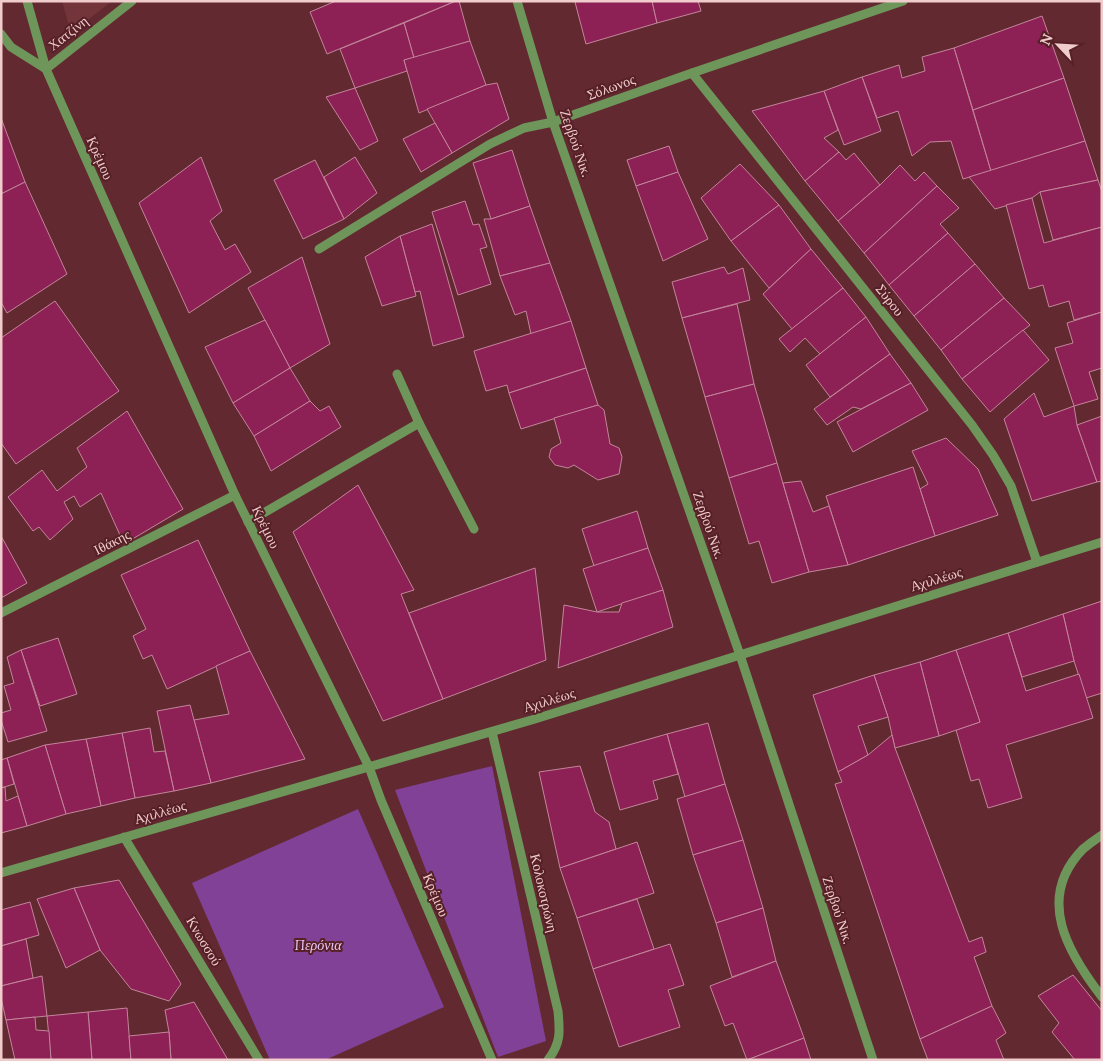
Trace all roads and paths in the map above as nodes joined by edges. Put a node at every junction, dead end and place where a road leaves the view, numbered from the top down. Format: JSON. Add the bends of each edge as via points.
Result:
{"nodes":[{"id":1,"x":27,"y":1,"type":"edge"},
{"id":2,"x":132,"y":1,"type":"edge"},
{"id":3,"x":517,"y":1,"type":"edge"},
{"id":4,"x":903,"y":1,"type":"edge"},
{"id":5,"x":1,"y":34,"type":"edge"},
{"id":6,"x":46,"y":69,"type":"junction"},
{"id":7,"x":692,"y":73,"type":"junction"},
{"id":8,"x":553,"y":122,"type":"junction"},
{"id":9,"x":320,"y":249,"type":"dead end"},
{"id":10,"x":397,"y":374,"type":"dead end"},
{"id":11,"x":419,"y":423,"type":"junction"},
{"id":12,"x":235,"y":495,"type":"junction"},
{"id":13,"x":248,"y":522,"type":"junction"},
{"id":14,"x":474,"y":529,"type":"dead end"},
{"id":15,"x":1102,"y":542,"type":"edge"},
{"id":16,"x":1037,"y":562,"type":"junction"},
{"id":17,"x":1,"y":613,"type":"edge"},
{"id":18,"x":740,"y":655,"type":"junction"},
{"id":19,"x":492,"y":732,"type":"junction"},
{"id":20,"x":369,"y":766,"type":"junction"},
{"id":21,"x":1102,"y":835,"type":"edge"},
{"id":22,"x":124,"y":837,"type":"junction"},
{"id":23,"x":1,"y":873,"type":"edge"},
{"id":24,"x":1102,"y":997,"type":"edge"},
{"id":25,"x":259,"y":1060,"type":"edge"},
{"id":26,"x":492,"y":1060,"type":"edge"},
{"id":27,"x":548,"y":1060,"type":"edge"},
{"id":28,"x":873,"y":1060,"type":"edge"}],
"edges":[{"from":1,"to":6,"type":"street","name":"Κρέμου"},
{"from":2,"to":6,"type":"street","name":"Χατζίνη"},
{"from":3,"to":8,"type":"street","name":"Ζερβού Νικ."},
{"from":4,"to":7,"type":"street","name":"Σόλωνος"},
{"from":5,"to":6,"type":"street","via":[[12,46]]},
{"from":6,"to":12,"type":"street","name":"Κρέμου"},
{"from":7,"to":8,"type":"street","name":"Σόλωνος"},
{"from":7,"to":16,"type":"street","name":"Σύρου","via":[[982,440],[1011,486]]},
{"from":8,"to":9,"type":"street","name":"Σόλωνος","via":[[524,128],[490,144]]},
{"from":8,"to":18,"type":"street","name":"Ζερβού Νικ."},
{"from":10,"to":11,"type":"street"},
{"from":11,"to":13,"type":"street"},
{"from":11,"to":14,"type":"street"},
{"from":12,"to":13,"type":"street","name":"Κρέμου"},
{"from":12,"to":17,"type":"street","name":"Ιθάκης"},
{"from":13,"to":20,"type":"street","name":"Κρέμου"},
{"from":15,"to":16,"type":"street","name":"Αχιλλέως"},
{"from":16,"to":18,"type":"street","name":"Αχιλλέως"},
{"from":18,"to":19,"type":"street","name":"Αχιλλέως"},
{"from":18,"to":28,"type":"street","name":"Ζερβού Νικ."},
{"from":19,"to":20,"type":"street","name":"Αχιλλέως"},
{"from":19,"to":27,"type":"street","name":"Κολοκοτρώνη","via":[[558,1011],[560,1032],[556,1049]]},
{"from":20,"to":22,"type":"street","name":"Αχιλλέως"},
{"from":20,"to":26,"type":"street","name":"Κρέμου"},
{"from":21,"to":24,"type":"street","via":[[1083,849],[1062,881],[1058,914],[1071,950]]},
{"from":22,"to":23,"type":"street","name":"Αχιλλέως"},
{"from":22,"to":25,"type":"street","name":"Κνωσσού"}]}
